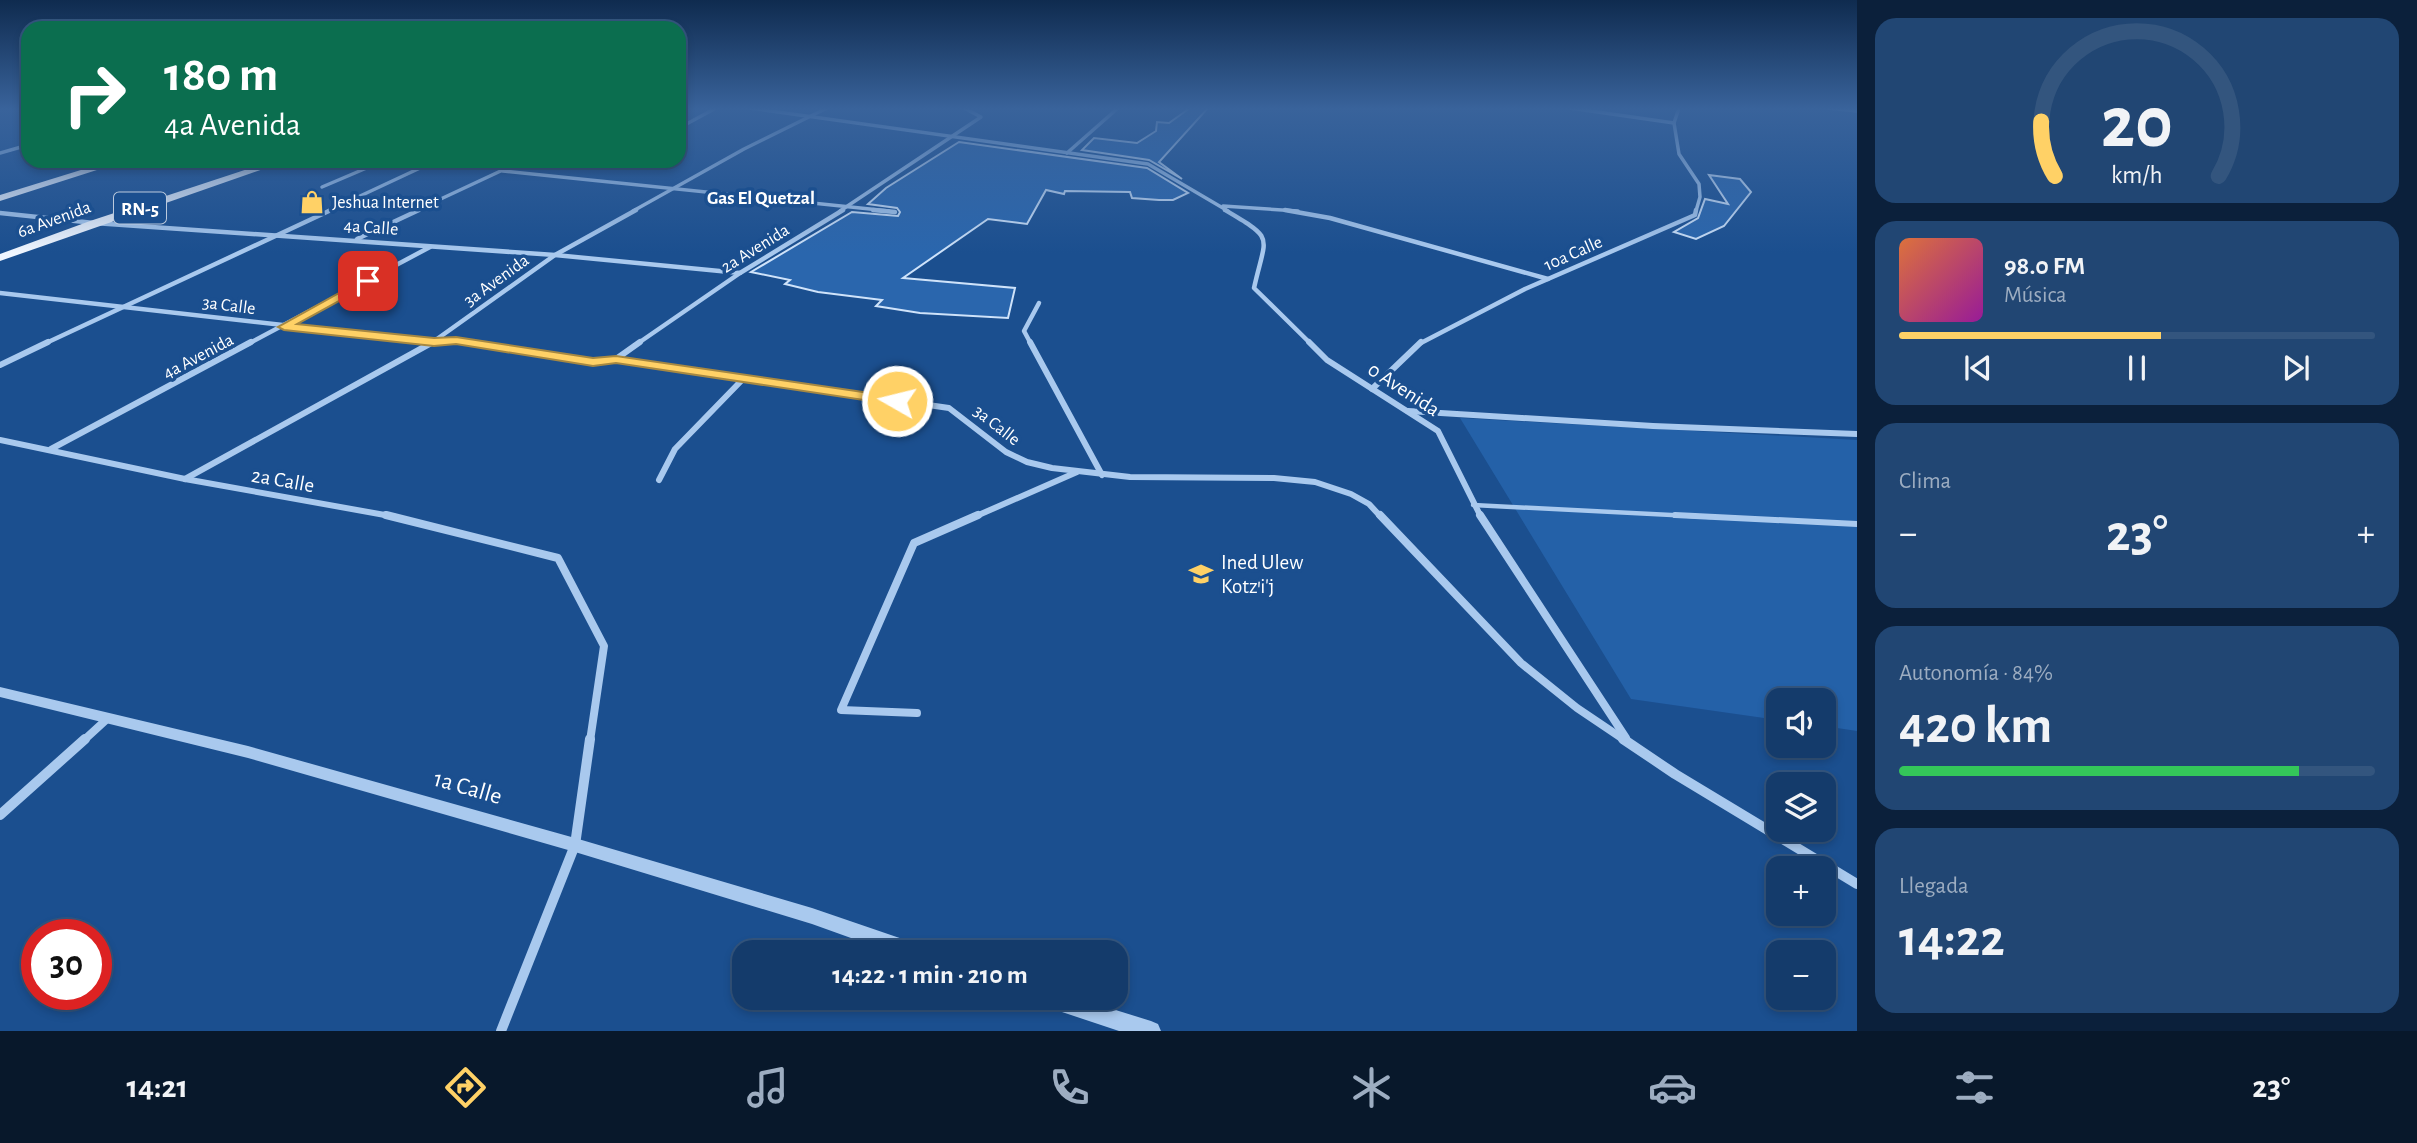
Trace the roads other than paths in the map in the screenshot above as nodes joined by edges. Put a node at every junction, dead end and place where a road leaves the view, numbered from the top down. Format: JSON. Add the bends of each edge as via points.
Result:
{"nodes":[{"id":1,"x":735,"y":156,"type":"edge"},
{"id":2,"x":925,"y":156,"type":"edge"},
{"id":3,"x":1093,"y":156,"type":"edge"},
{"id":4,"x":1680,"y":156,"type":"edge"},
{"id":5,"x":97,"y":168,"type":"edge"},
{"id":6,"x":260,"y":168,"type":"edge"},
{"id":7,"x":369,"y":168,"type":"edge"},
{"id":8,"x":419,"y":168,"type":"edge"},
{"id":9,"x":509,"y":168,"type":"edge"},
{"id":10,"x":503,"y":171,"type":"junction"},
{"id":11,"x":322,"y":187,"type":"dead end"},
{"id":12,"x":672,"y":189,"type":"junction"},
{"id":13,"x":0,"y":198,"type":"edge"},
{"id":14,"x":1221,"y":205,"type":"junction"},
{"id":15,"x":849,"y":206,"type":"junction"},
{"id":16,"x":895,"y":212,"type":"dead end"},
{"id":17,"x":0,"y":213,"type":"edge"},
{"id":18,"x":94,"y":223,"type":"junction"},
{"id":19,"x":278,"y":235,"type":"junction"},
{"id":20,"x":357,"y":240,"type":"junction"},
{"id":21,"x":432,"y":246,"type":"junction"},
{"id":22,"x":555,"y":255,"type":"junction"},
{"id":23,"x":0,"y":258,"type":"edge"},
{"id":24,"x":740,"y":273,"type":"junction"},
{"id":25,"x":1549,"y":279,"type":"junction"},
{"id":26,"x":0,"y":293,"type":"edge"},
{"id":27,"x":1039,"y":303,"type":"dead end"},
{"id":28,"x":124,"y":306,"type":"junction"},
{"id":29,"x":284,"y":327,"type":"junction"},
{"id":30,"x":434,"y":342,"type":"junction"},
{"id":31,"x":616,"y":359,"type":"junction"},
{"id":32,"x":0,"y":365,"type":"edge"},
{"id":33,"x":742,"y":380,"type":"junction"},
{"id":34,"x":1372,"y":389,"type":"junction"},
{"id":35,"x":1408,"y":411,"type":"junction"},
{"id":36,"x":1857,"y":434,"type":"edge"},
{"id":37,"x":0,"y":440,"type":"edge"},
{"id":38,"x":51,"y":450,"type":"junction"},
{"id":39,"x":1078,"y":471,"type":"junction"},
{"id":40,"x":1102,"y":475,"type":"junction"},
{"id":41,"x":185,"y":479,"type":"junction"},
{"id":42,"x":659,"y":480,"type":"dead end"},
{"id":43,"x":1473,"y":505,"type":"junction"},
{"id":44,"x":1857,"y":524,"type":"edge"},
{"id":45,"x":0,"y":692,"type":"edge"},
{"id":46,"x":917,"y":713,"type":"dead end"},
{"id":47,"x":107,"y":719,"type":"junction"},
{"id":48,"x":1629,"y":742,"type":"junction"},
{"id":49,"x":0,"y":815,"type":"edge"},
{"id":50,"x":575,"y":845,"type":"junction"},
{"id":51,"x":1857,"y":884,"type":"edge"},
{"id":52,"x":881,"y":940,"type":"edge"},
{"id":53,"x":1080,"y":1010,"type":"edge"},
{"id":54,"x":1126,"y":1027,"type":"edge"},
{"id":55,"x":501,"y":1031,"type":"edge"},
{"id":56,"x":1151,"y":1031,"type":"edge"}],
"edges":[{"from":1,"to":12,"type":"street","name":"3a Avenida"},
{"from":2,"to":15,"type":"street","name":"2a Avenida"},
{"from":3,"to":14,"type":"street","name":"0 Avenida","via":[[1148,163]]},
{"from":4,"to":25,"type":"street","name":"10a Calle","via":[[1699,184],[1695,215]]},
{"from":5,"to":13,"type":"main road","number":"RN-5"},
{"from":6,"to":18,"type":"main road","name":"6a Avenida","number":"RN-5"},
{"from":7,"to":11,"type":"street"},
{"from":8,"to":19,"type":"street"},
{"from":9,"to":10,"type":"street"},
{"from":10,"to":12,"type":"street"},
{"from":10,"to":20,"type":"street"},
{"from":12,"to":15,"type":"street"},
{"from":12,"to":22,"type":"street","name":"3a Avenida"},
{"from":14,"to":25,"type":"street","via":[[1330,218]]},
{"from":14,"to":34,"type":"street","name":"0 Avenida","via":[[1264,234],[1254,288],[1326,360]]},
{"from":15,"to":16,"type":"street"},
{"from":15,"to":24,"type":"street","name":"2a Avenida"},
{"from":17,"to":18,"type":"street","name":"4a Calle"},
{"from":18,"to":19,"type":"street","name":"4a Calle"},
{"from":18,"to":23,"type":"main road","name":"6a Avenida","number":"RN-5"},
{"from":19,"to":20,"type":"street","name":"4a Calle"},
{"from":19,"to":28,"type":"street"},
{"from":20,"to":21,"type":"street","name":"4a Calle"},
{"from":21,"to":22,"type":"street","name":"4a Calle"},
{"from":21,"to":29,"type":"street","name":"4a Avenida"},
{"from":22,"to":24,"type":"street","name":"4a Calle"},
{"from":22,"to":30,"type":"street","name":"3a Avenida"},
{"from":24,"to":31,"type":"street","name":"2a Avenida"},
{"from":25,"to":34,"type":"street","name":"10a Calle","via":[[1424,340]]},
{"from":26,"to":28,"type":"street","name":"3a Calle"},
{"from":27,"to":40,"type":"street","via":[[1024,331]]},
{"from":28,"to":29,"type":"street","name":"3a Calle"},
{"from":28,"to":32,"type":"street"},
{"from":29,"to":30,"type":"street","name":"3a Calle"},
{"from":29,"to":38,"type":"street","name":"4a Avenida"},
{"from":30,"to":31,"type":"street","name":"3a Calle","via":[[456,341],[593,362]]},
{"from":30,"to":41,"type":"street","name":"3a Avenida"},
{"from":31,"to":33,"type":"street","name":"3a Calle"},
{"from":33,"to":39,"type":"street","name":"3a Calle","via":[[949,408],[1010,456]]},
{"from":33,"to":42,"type":"street","via":[[675,449]]},
{"from":34,"to":35,"type":"street","name":"0 Avenida"},
{"from":35,"to":36,"type":"street"},
{"from":35,"to":43,"type":"street","name":"0 Avenida","via":[[1438,431]]},
{"from":37,"to":38,"type":"street","name":"2a Calle"},
{"from":38,"to":41,"type":"street","name":"2a Calle"},
{"from":39,"to":40,"type":"street","name":"3a Calle"},
{"from":39,"to":46,"type":"street","via":[[914,543],[841,710]]},
{"from":40,"to":48,"type":"street","name":"3a Calle","via":[[1264,478],[1341,489],[1368,504],[1521,663]]},
{"from":41,"to":50,"type":"street","name":"2a Calle","via":[[397,517],[558,558],[604,646]]},
{"from":43,"to":44,"type":"lane"},
{"from":43,"to":48,"type":"street","name":"0 Avenida"},
{"from":45,"to":47,"type":"street","name":"1a Calle"},
{"from":47,"to":49,"type":"street"},
{"from":47,"to":50,"type":"street","name":"1a Calle","via":[[248,752]]},
{"from":48,"to":51,"type":"street"},
{"from":50,"to":52,"type":"street","name":"1a Calle"},
{"from":50,"to":55,"type":"street"},
{"from":53,"to":54,"type":"street"},
{"from":54,"to":56,"type":"street"}]}
